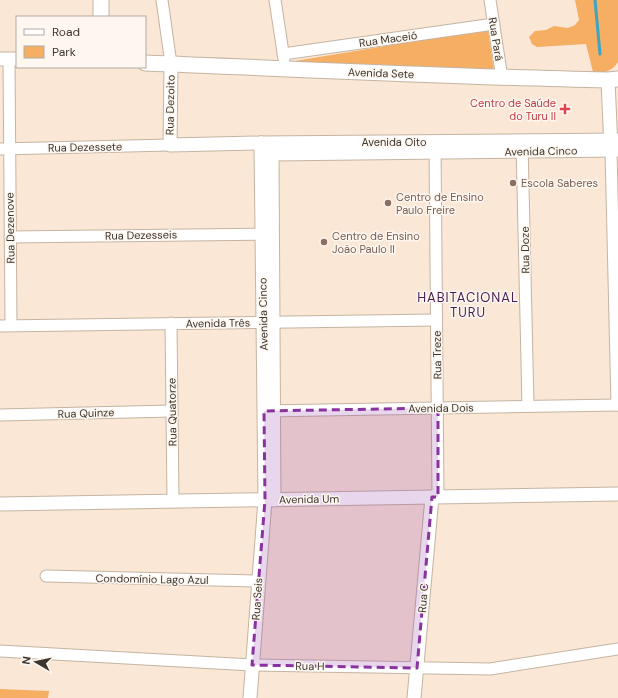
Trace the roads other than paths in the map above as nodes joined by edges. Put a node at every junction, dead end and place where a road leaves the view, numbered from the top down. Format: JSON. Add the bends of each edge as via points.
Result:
{"nodes":[{"id":1,"x":101,"y":0,"type":"edge"},
{"id":2,"x":162,"y":0,"type":"edge"},
{"id":3,"x":275,"y":0,"type":"edge"},
{"id":4,"x":490,"y":0,"type":"edge"},
{"id":5,"x":101,"y":16,"type":"edge"},
{"id":6,"x":494,"y":24,"type":"junction"},
{"id":7,"x":283,"y":54,"type":"junction"},
{"id":8,"x":9,"y":59,"type":"edge"},
{"id":9,"x":146,"y":63,"type":"edge"},
{"id":10,"x":171,"y":64,"type":"junction"},
{"id":11,"x":285,"y":70,"type":"junction"},
{"id":12,"x":502,"y":78,"type":"junction"},
{"id":13,"x":613,"y":80,"type":"edge"},
{"id":14,"x":260,"y":143,"type":"junction"},
{"id":15,"x":170,"y":145,"type":"junction"},
{"id":16,"x":614,"y":145,"type":"edge"},
{"id":17,"x":522,"y":146,"type":"junction"},
{"id":18,"x":435,"y":147,"type":"junction"},
{"id":19,"x":5,"y":149,"type":"edge"},
{"id":20,"x":272,"y":154,"type":"junction"},
{"id":21,"x":267,"y":234,"type":"junction"},
{"id":22,"x":10,"y":237,"type":"junction"},
{"id":23,"x":436,"y":320,"type":"junction"},
{"id":24,"x":268,"y":322,"type":"junction"},
{"id":25,"x":171,"y":323,"type":"junction"},
{"id":26,"x":6,"y":326,"type":"edge"},
{"id":27,"x":617,"y":405,"type":"edge"},
{"id":28,"x":528,"y":406,"type":"junction"},
{"id":29,"x":438,"y":408,"type":"junction"},
{"id":30,"x":172,"y":411,"type":"junction"},
{"id":31,"x":269,"y":411,"type":"junction"},
{"id":32,"x":0,"y":416,"type":"edge"},
{"id":33,"x":618,"y":494,"type":"edge"},
{"id":34,"x":435,"y":497,"type":"junction"},
{"id":35,"x":270,"y":500,"type":"junction"},
{"id":36,"x":174,"y":501,"type":"junction"},
{"id":37,"x":0,"y":504,"type":"edge"},
{"id":38,"x":46,"y":576,"type":"dead end"},
{"id":39,"x":259,"y":581,"type":"junction"},
{"id":40,"x":618,"y":649,"type":"edge"},
{"id":41,"x":0,"y":651,"type":"edge"},
{"id":42,"x":252,"y":665,"type":"junction"},
{"id":43,"x":417,"y":668,"type":"junction"},
{"id":44,"x":250,"y":698,"type":"edge"},
{"id":45,"x":414,"y":698,"type":"edge"}],
"edges":[{"from":1,"to":5,"type":"main road"},
{"from":2,"to":10,"type":"street"},
{"from":3,"to":7,"type":"street"},
{"from":4,"to":6,"type":"street","name":"Rua Pará"},
{"from":6,"to":7,"type":"street","name":"Rua Maceió"},
{"from":6,"to":12,"type":"street","name":"Rua Pará"},
{"from":7,"to":11,"type":"street"},
{"from":8,"to":19,"type":"street","name":"Rua Dezenove"},
{"from":9,"to":10,"type":"main road","name":"Avenida Sete"},
{"from":10,"to":11,"type":"main road","name":"Avenida Sete"},
{"from":10,"to":15,"type":"street","name":"Rua Dezoito"},
{"from":11,"to":12,"type":"main road","name":"Avenida Sete"},
{"from":12,"to":13,"type":"main road","name":"Avenida Sete"},
{"from":13,"to":16,"type":"street"},
{"from":14,"to":15,"type":"street","name":"Avenida Oito"},
{"from":14,"to":18,"type":"street","name":"Avenida Oito"},
{"from":14,"to":20,"type":"street"},
{"from":14,"to":21,"type":"street","name":"Avenida Cinco"},
{"from":15,"to":19,"type":"street","name":"Rua Dezessete"},
{"from":16,"to":17,"type":"street","name":"Avenida Oito"},
{"from":16,"to":27,"type":"street"},
{"from":17,"to":18,"type":"street","name":"Avenida Oito"},
{"from":17,"to":28,"type":"street","name":"Rua Doze"},
{"from":18,"to":20,"type":"street"},
{"from":18,"to":23,"type":"street","name":"Rua Treze"},
{"from":19,"to":22,"type":"street","name":"Rua Dezenove"},
{"from":20,"to":21,"type":"street","name":"Avenida Cinco"},
{"from":21,"to":22,"type":"street","name":"Rua Dezesseis"},
{"from":21,"to":24,"type":"street","name":"Avenida Cinco"},
{"from":22,"to":26,"type":"street","name":"Rua Dezenove"},
{"from":23,"to":24,"type":"street","name":"Avenida Três"},
{"from":23,"to":29,"type":"street","name":"Rua Treze"},
{"from":24,"to":25,"type":"street","name":"Avenida Três"},
{"from":24,"to":31,"type":"street","name":"Avenida Cinco"},
{"from":25,"to":26,"type":"street","name":"Avenida Três"},
{"from":25,"to":30,"type":"street","name":"Rua Quatorze"},
{"from":27,"to":28,"type":"street","name":"Avenida Dois"},
{"from":28,"to":29,"type":"street","name":"Avenida Dois"},
{"from":29,"to":31,"type":"street","name":"Avenida Dois"},
{"from":29,"to":34,"type":"street","name":"Rua Treze"},
{"from":30,"to":32,"type":"street","name":"Rua Quinze"},
{"from":30,"to":36,"type":"street","name":"Rua Quatorze"},
{"from":31,"to":35,"type":"street","name":"Avenida Cinco"},
{"from":33,"to":34,"type":"street","name":"Avenida Um"},
{"from":34,"to":35,"type":"street","name":"Avenida Um"},
{"from":34,"to":43,"type":"street","name":"Rua C"},
{"from":35,"to":36,"type":"street","name":"Avenida Um"},
{"from":35,"to":39,"type":"street","name":"Rua Seis"},
{"from":36,"to":37,"type":"street","name":"Avenida Um"},
{"from":38,"to":39,"type":"street","name":"Condomínio Lago Azul"},
{"from":39,"to":42,"type":"street","name":"Rua Seis"},
{"from":40,"to":43,"type":"street","name":"Rua H","via":[[495,669]]},
{"from":41,"to":42,"type":"street","name":"Rua H"},
{"from":42,"to":43,"type":"street","name":"Rua H"},
{"from":42,"to":44,"type":"street","name":"Rua Seis"},
{"from":43,"to":45,"type":"street","name":"Rua C"}]}
